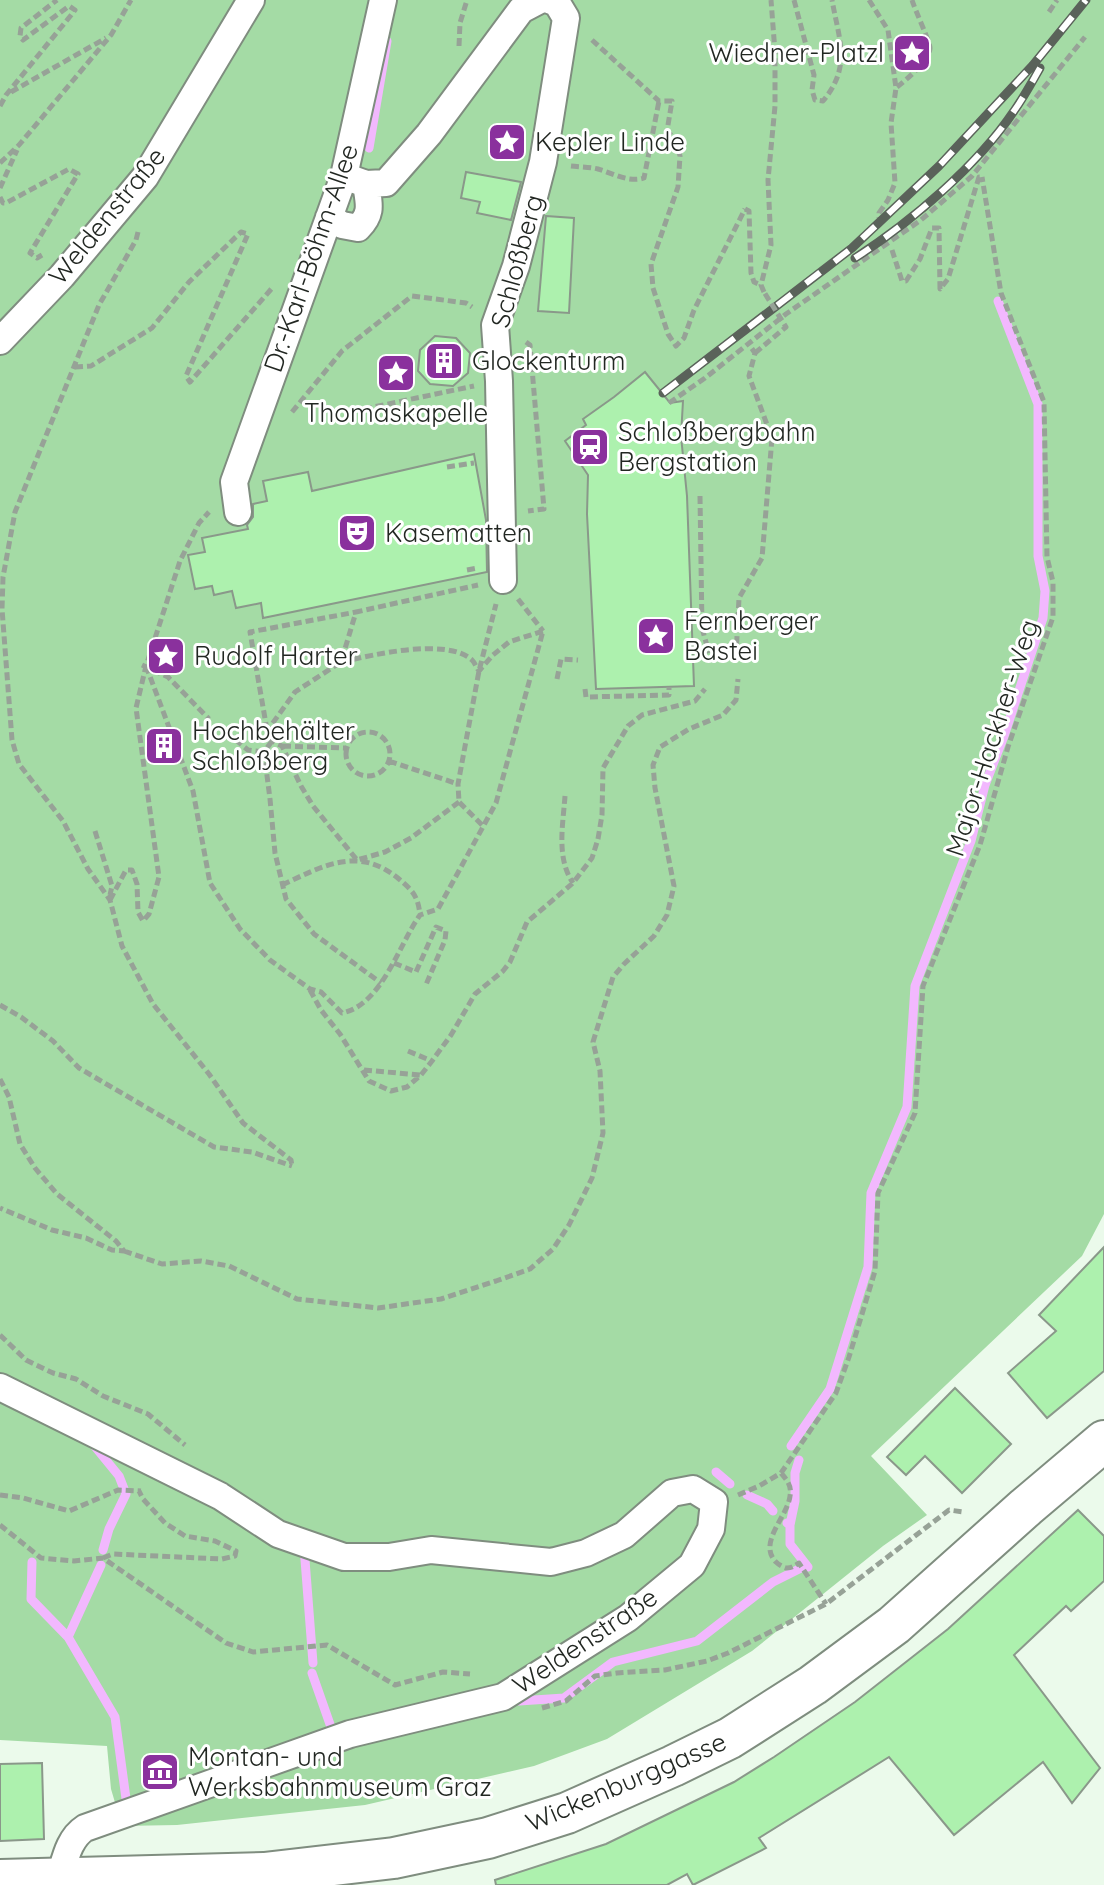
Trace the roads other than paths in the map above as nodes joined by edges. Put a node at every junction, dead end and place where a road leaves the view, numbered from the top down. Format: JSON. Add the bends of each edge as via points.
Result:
{"nodes":[{"id":1,"x":251,"y":0,"type":"edge"},
{"id":2,"x":383,"y":0,"type":"edge"},
{"id":3,"x":540,"y":0,"type":"edge"},
{"id":4,"x":549,"y":0,"type":"edge"},
{"id":5,"x":355,"y":180,"type":"junction"},
{"id":6,"x":329,"y":217,"type":"junction"},
{"id":7,"x":0,"y":341,"type":"edge"},
{"id":8,"x":238,"y":512,"type":"dead end"},
{"id":9,"x":503,"y":580,"type":"road end"},
{"id":10,"x":0,"y":1387,"type":"edge"},
{"id":11,"x":1104,"y":1441,"type":"edge"},
{"id":12,"x":59,"y":1879,"type":"junction"},
{"id":13,"x":0,"y":1880,"type":"edge"},
{"id":14,"x":138,"y":1881,"type":"edge"}],
"edges":[{"from":1,"to":7,"type":"street","name":"Weldenstraße","via":[[145,177]]},
{"from":2,"to":5,"type":"street","name":"Dr.-Karl-Böhm-Allee"},
{"from":3,"to":5,"type":"street","via":[[521,10],[386,183]]},
{"from":4,"to":9,"type":"street","name":"Schloßberg","via":[[566,18],[564,36],[543,162],[495,325]]},
{"from":5,"to":6,"type":"street","name":"Dr.-Karl-Böhm-Allee"},
{"from":5,"to":6,"type":"street","via":[[370,208],[367,219],[358,228]]},
{"from":6,"to":8,"type":"street","name":"Dr.-Karl-Böhm-Allee","via":[[234,482]]},
{"from":10,"to":12,"type":"street","name":"Weldenstraße","via":[[220,1496],[278,1534],[344,1557],[431,1550],[551,1562],[624,1535],[672,1493],[693,1489],[714,1502],[711,1529],[692,1565],[628,1618],[503,1697],[350,1734],[85,1828],[71,1843]]},
{"from":11,"to":14,"type":"main road","name":"Wickenburggasse","via":[[894,1625],[730,1738],[673,1766],[567,1813],[488,1838],[394,1858]]},
{"from":12,"to":13,"type":"main road","name":"Wickenburggasse"},
{"from":12,"to":14,"type":"main road","name":"Wickenburggasse"}]}
